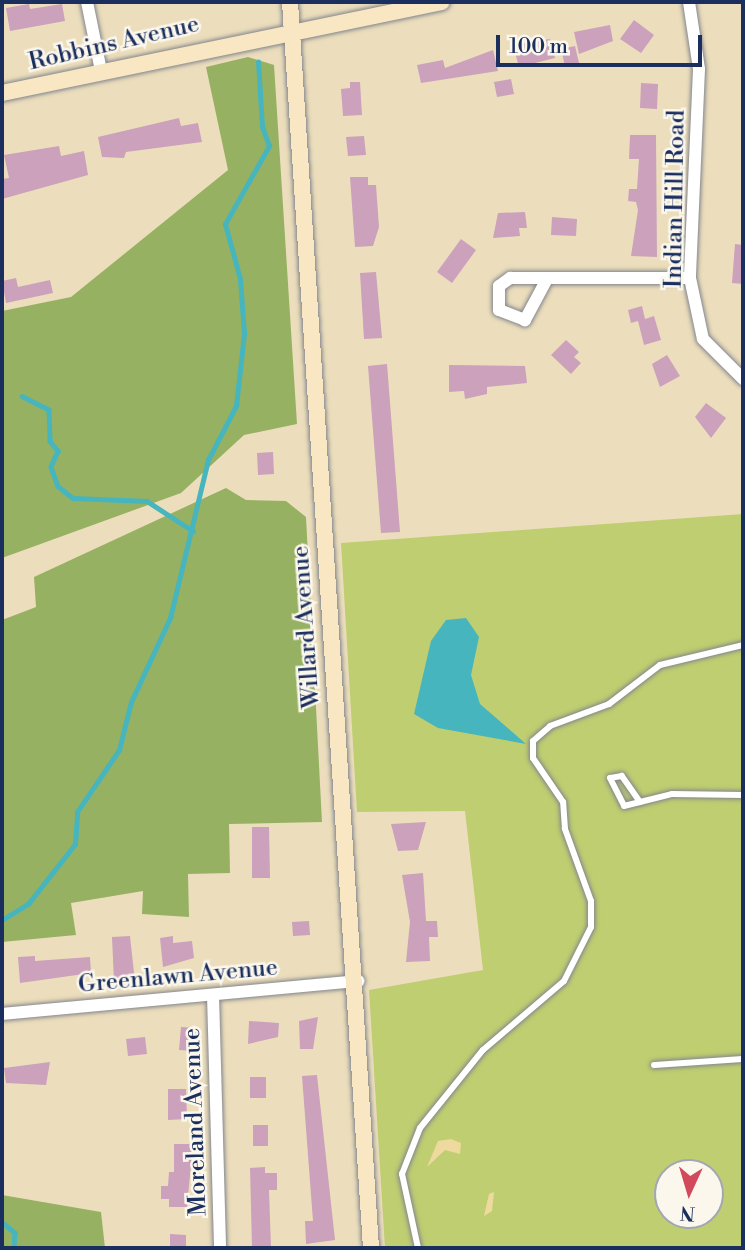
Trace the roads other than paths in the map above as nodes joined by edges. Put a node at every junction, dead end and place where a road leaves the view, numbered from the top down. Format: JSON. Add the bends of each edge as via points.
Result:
{"nodes":[{"id":1,"x":87,"y":2,"type":"edge"},
{"id":2,"x":290,"y":2,"type":"edge"},
{"id":3,"x":442,"y":2,"type":"edge"},
{"id":4,"x":689,"y":2,"type":"edge"},
{"id":5,"x":292,"y":30,"type":"junction"},
{"id":6,"x":101,"y":71,"type":"junction"},
{"id":7,"x":2,"y":93,"type":"edge"},
{"id":8,"x":690,"y":278,"type":"junction"},
{"id":9,"x":547,"y":279,"type":"dead end"},
{"id":10,"x":743,"y":379,"type":"edge"},
{"id":11,"x":743,"y":645,"type":"edge"},
{"id":12,"x":743,"y":795,"type":"edge"},
{"id":13,"x":640,"y":802,"type":"junction"},
{"id":14,"x":358,"y":981,"type":"junction"},
{"id":15,"x":213,"y":995,"type":"junction"},
{"id":16,"x":2,"y":1014,"type":"edge"},
{"id":17,"x":743,"y":1059,"type":"edge"},
{"id":18,"x":654,"y":1065,"type":"dead end"},
{"id":19,"x":220,"y":1248,"type":"edge"},
{"id":20,"x":371,"y":1248,"type":"edge"},
{"id":21,"x":418,"y":1248,"type":"edge"}],
"edges":[{"from":1,"to":6,"type":"street"},
{"from":2,"to":5,"type":"main road","name":"Willard Avenue"},
{"from":3,"to":5,"type":"main road","name":"Robbins Avenue"},
{"from":4,"to":8,"type":"street","name":"Indian Hill Road","via":[[699,69]]},
{"from":5,"to":6,"type":"main road","name":"Robbins Avenue"},
{"from":5,"to":14,"type":"main road","name":"Willard Avenue"},
{"from":6,"to":7,"type":"main road","name":"Robbins Avenue"},
{"from":8,"to":9,"type":"street"},
{"from":8,"to":10,"type":"street","name":"Indian Hill Road","via":[[703,339]]},
{"from":11,"to":21,"type":"lane","via":[[660,665],[609,704],[561,721],[533,740],[533,758],[563,802],[565,829],[591,901],[591,927],[564,981],[483,1050],[415,1137],[402,1174]]},
{"from":12,"to":13,"type":"lane","via":[[672,794]]},
{"from":13,"to":13,"type":"lane","via":[[622,776],[610,778],[618,802]]},
{"from":14,"to":15,"type":"street","name":"Greenlawn Avenue"},
{"from":14,"to":20,"type":"main road","name":"Willard Avenue"},
{"from":15,"to":16,"type":"street","name":"Greenlawn Avenue"},
{"from":15,"to":19,"type":"street","name":"Moreland Avenue"},
{"from":17,"to":18,"type":"lane"}]}
